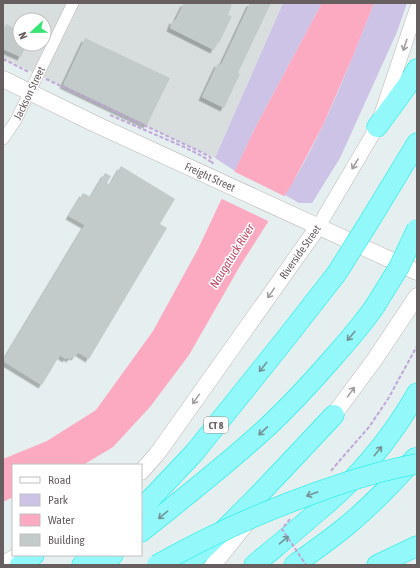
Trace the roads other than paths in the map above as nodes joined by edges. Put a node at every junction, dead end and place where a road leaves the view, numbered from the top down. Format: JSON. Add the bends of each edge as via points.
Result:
{"nodes":[{"id":1,"x":73,"y":3,"type":"edge"},
{"id":2,"x":417,"y":8,"type":"edge"},
{"id":3,"x":417,"y":69,"type":"edge"},
{"id":4,"x":3,"y":80,"type":"edge"},
{"id":5,"x":29,"y":92,"type":"junction"},
{"id":6,"x":377,"y":127,"type":"junction"},
{"id":7,"x":3,"y":138,"type":"edge"},
{"id":8,"x":417,"y":143,"type":"edge"},
{"id":9,"x":318,"y":227,"type":"junction"},
{"id":10,"x":417,"y":230,"type":"edge"},
{"id":11,"x":417,"y":272,"type":"edge"},
{"id":12,"x":417,"y":296,"type":"edge"},
{"id":13,"x":417,"y":393,"type":"edge"},
{"id":14,"x":334,"y":415,"type":"junction"},
{"id":15,"x":417,"y":456,"type":"edge"},
{"id":16,"x":417,"y":464,"type":"edge"},
{"id":17,"x":142,"y":471,"type":"edge"},
{"id":18,"x":142,"y":508,"type":"edge"},
{"id":19,"x":142,"y":531,"type":"edge"},
{"id":20,"x":417,"y":546,"type":"edge"},
{"id":21,"x":17,"y":556,"type":"edge"},
{"id":22,"x":33,"y":556,"type":"edge"},
{"id":23,"x":92,"y":556,"type":"edge"},
{"id":24,"x":112,"y":556,"type":"edge"},
{"id":25,"x":417,"y":558,"type":"edge"},
{"id":26,"x":3,"y":564,"type":"edge"},
{"id":27,"x":20,"y":565,"type":"edge"},
{"id":28,"x":82,"y":565,"type":"edge"},
{"id":29,"x":101,"y":565,"type":"edge"},
{"id":30,"x":157,"y":565,"type":"edge"},
{"id":31,"x":186,"y":565,"type":"edge"},
{"id":32,"x":213,"y":565,"type":"edge"},
{"id":33,"x":254,"y":565,"type":"edge"},
{"id":34,"x":294,"y":565,"type":"edge"},
{"id":35,"x":377,"y":565,"type":"edge"},
{"id":36,"x":404,"y":565,"type":"edge"}],
"edges":[{"from":1,"to":5,"type":"street","name":"Jackson Street"},
{"from":2,"to":6,"type":"street","name":"Riverside Street","one_way":true},
{"from":3,"to":6,"type":"highway"},
{"from":4,"to":5,"type":"main road","name":"Freight Street"},
{"from":5,"to":7,"type":"street","name":"Jackson Street","via":[[16,120]]},
{"from":5,"to":9,"type":"main road","name":"Freight Street","via":[[93,123],[210,169]]},
{"from":6,"to":9,"type":"street","name":"Riverside Street","one_way":true},
{"from":8,"to":18,"type":"highway","number":"CT 8","one_way":true,"bridge":true,"via":[[337,273],[194,453]]},
{"from":9,"to":11,"type":"main road","name":"Freight Street"},
{"from":9,"to":17,"type":"main road","name":"Riverside Street","one_way":true,"via":[[157,454]]},
{"from":10,"to":19,"type":"highway","one_way":true,"bridge":true,"via":[[376,306],[326,366],[265,429]]},
{"from":14,"to":12,"type":"main road","one_way":true},
{"from":33,"to":13,"type":"highway","one_way":true,"via":[[351,482],[379,450]]},
{"from":14,"to":31,"type":"highway","via":[[260,495]]},
{"from":14,"to":32,"type":"main road"},
{"from":15,"to":34,"type":"highway","via":[[378,498],[350,523]]},
{"from":16,"to":30,"type":"highway","one_way":true,"bridge":true,"via":[[356,479],[274,508],[219,532]]},
{"from":20,"to":35,"type":"highway"},
{"from":21,"to":26,"type":"main road"},
{"from":22,"to":27,"type":"highway"},
{"from":23,"to":28,"type":"highway"},
{"from":24,"to":29,"type":"highway"},
{"from":25,"to":36,"type":"highway"}]}
